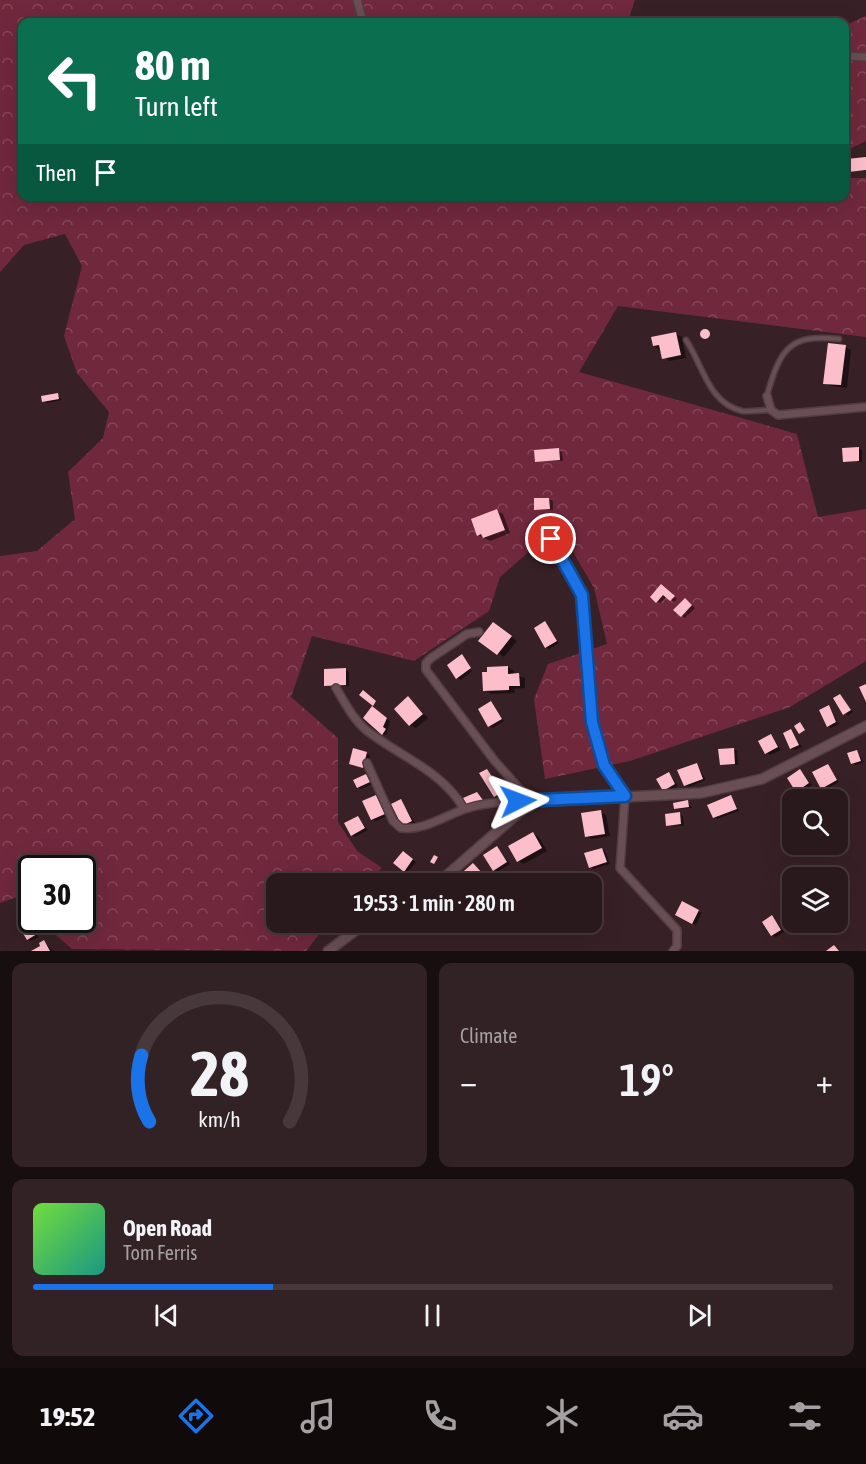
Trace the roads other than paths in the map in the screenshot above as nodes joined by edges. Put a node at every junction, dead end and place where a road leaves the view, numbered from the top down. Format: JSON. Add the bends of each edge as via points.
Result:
{"nodes":[{"id":1,"x":357,"y":0,"type":"edge"},
{"id":2,"x":362,"y":18,"type":"edge"},
{"id":3,"x":849,"y":56,"type":"edge"},
{"id":4,"x":866,"y":57,"type":"edge"},
{"id":5,"x":839,"y":339,"type":"dead end"},
{"id":6,"x":686,"y":340,"type":"dead end"},
{"id":7,"x":767,"y":396,"type":"joint"},
{"id":8,"x":866,"y":407,"type":"edge"},
{"id":9,"x":771,"y":410,"type":"junction"},
{"id":10,"x":551,"y":539,"type":"dead end"},
{"id":11,"x":479,"y":632,"type":"dead end"},
{"id":12,"x":336,"y":688,"type":"dead end"},
{"id":13,"x":866,"y":726,"type":"edge"},
{"id":14,"x":367,"y":763,"type":"dead end"},
{"id":15,"x":625,"y":796,"type":"junction"},
{"id":16,"x":531,"y":802,"type":"junction"},
{"id":17,"x":464,"y":809,"type":"junction"},
{"id":18,"x":450,"y":873,"type":"edge"},
{"id":19,"x":352,"y":933,"type":"edge"},
{"id":20,"x":328,"y":951,"type":"edge"},
{"id":21,"x":673,"y":951,"type":"edge"}],
"edges":[{"from":1,"to":2,"type":"street"},
{"from":3,"to":4,"type":"street"},
{"from":5,"to":7,"type":"lane","via":[[819,337],[792,344],[777,360]]},
{"from":6,"to":9,"type":"lane","via":[[707,384],[724,402],[742,411]]},
{"from":7,"to":9,"type":"street"},
{"from":8,"to":9,"type":"street","via":[[778,415]]},
{"from":10,"to":15,"type":"street","via":[[582,595],[592,722],[604,765]]},
{"from":11,"to":16,"type":"street","via":[[467,634],[431,658],[426,670]]},
{"from":12,"to":17,"type":"street","via":[[361,725],[428,770],[458,798]]},
{"from":13,"to":15,"type":"street","via":[[762,778],[701,793]]},
{"from":14,"to":17,"type":"street","via":[[393,821],[401,828],[420,827]]},
{"from":15,"to":16,"type":"street"},
{"from":15,"to":21,"type":"street","via":[[620,868],[677,930]]},
{"from":16,"to":17,"type":"street","via":[[504,801]]},
{"from":16,"to":18,"type":"street"},
{"from":19,"to":20,"type":"street"}]}
